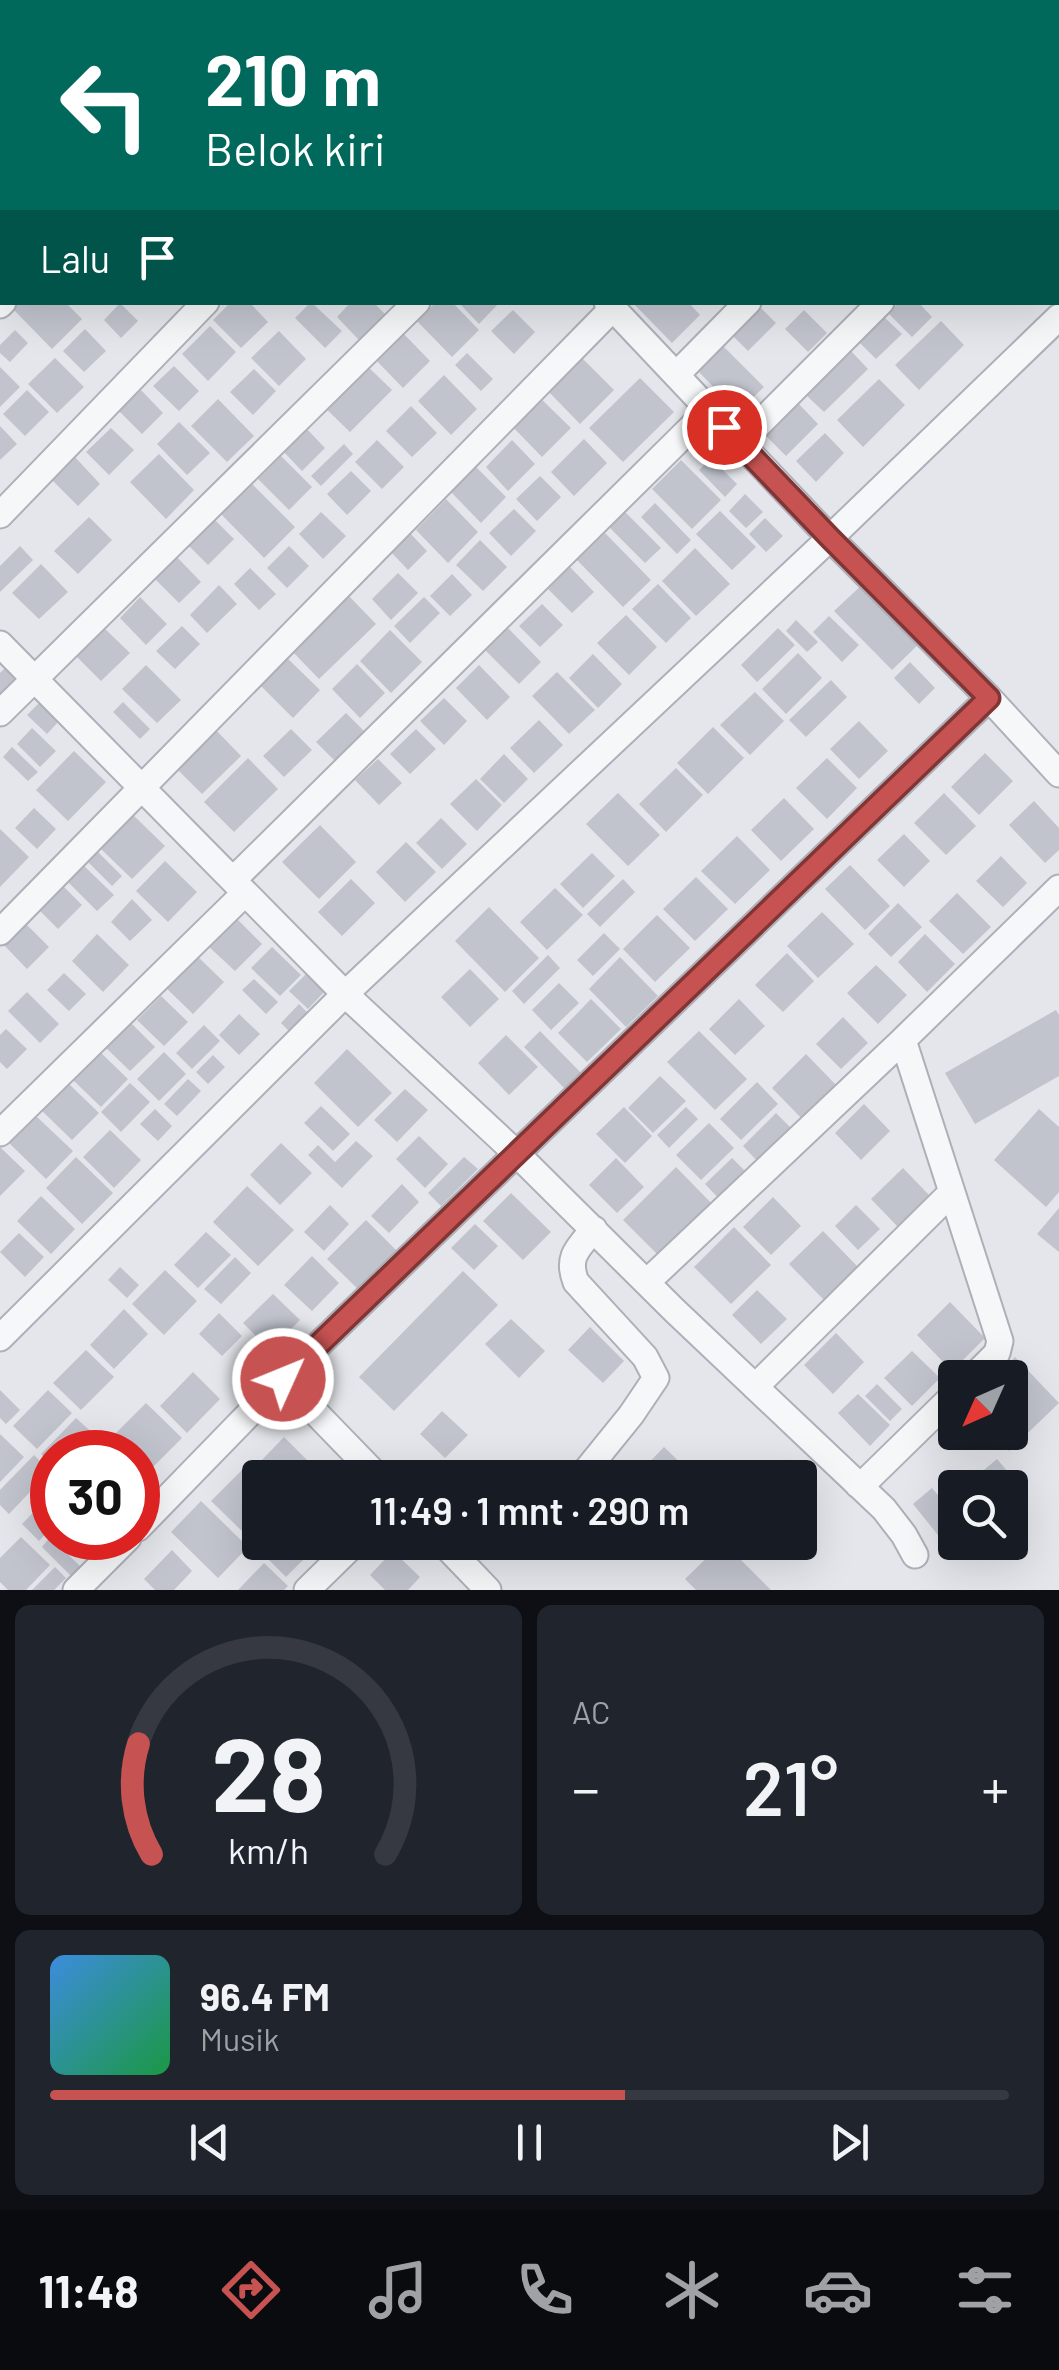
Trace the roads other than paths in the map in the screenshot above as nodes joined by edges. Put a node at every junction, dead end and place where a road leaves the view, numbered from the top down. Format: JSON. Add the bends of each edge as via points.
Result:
{"nodes":[{"id":1,"x":203,"y":305,"type":"edge"},
{"id":2,"x":414,"y":305,"type":"edge"},
{"id":3,"x":745,"y":305,"type":"edge"},
{"id":4,"x":878,"y":305,"type":"edge"},
{"id":5,"x":610,"y":306,"type":"edge"},
{"id":6,"x":1059,"y":317,"type":"edge"},
{"id":7,"x":676,"y":374,"type":"junction"},
{"id":8,"x":709,"y":410,"type":"junction"},
{"id":9,"x":740,"y":443,"type":"junction"},
{"id":10,"x":0,"y":515,"type":"edge"},
{"id":11,"x":830,"y":538,"type":"junction"},
{"id":12,"x":0,"y":644,"type":"edge"},
{"id":13,"x":34,"y":678,"type":"junction"},
{"id":14,"x":989,"y":698,"type":"junction"},
{"id":15,"x":0,"y":713,"type":"edge"},
{"id":16,"x":1059,"y":774,"type":"edge"},
{"id":17,"x":141,"y":787,"type":"junction"},
{"id":18,"x":239,"y":887,"type":"junction"},
{"id":19,"x":1059,"y":888,"type":"edge"},
{"id":20,"x":0,"y":932,"type":"edge"},
{"id":21,"x":345,"y":994,"type":"junction"},
{"id":22,"x":903,"y":1040,"type":"junction"},
{"id":23,"x":0,"y":1132,"type":"edge"},
{"id":24,"x":516,"y":1153,"type":"junction"},
{"id":25,"x":952,"y":1192,"type":"junction"},
{"id":26,"x":594,"y":1229,"type":"junction"},
{"id":27,"x":647,"y":1282,"type":"junction"},
{"id":28,"x":0,"y":1338,"type":"edge"},
{"id":29,"x":990,"y":1360,"type":"edge"},
{"id":30,"x":283,"y":1379,"type":"junction"},
{"id":31,"x":755,"y":1387,"type":"junction"},
{"id":32,"x":938,"y":1411,"type":"edge"},
{"id":33,"x":362,"y":1460,"type":"edge"},
{"id":34,"x":595,"y":1460,"type":"edge"},
{"id":35,"x":858,"y":1485,"type":"junction"},
{"id":36,"x":160,"y":1505,"type":"edge"},
{"id":37,"x":915,"y":1556,"type":"dead end"},
{"id":38,"x":106,"y":1560,"type":"edge"},
{"id":39,"x":338,"y":1560,"type":"edge"},
{"id":40,"x":459,"y":1560,"type":"edge"},
{"id":41,"x":76,"y":1590,"type":"edge"},
{"id":42,"x":307,"y":1590,"type":"edge"},
{"id":43,"x":488,"y":1590,"type":"edge"}],
"edges":[{"from":1,"to":10,"type":"street"},
{"from":2,"to":13,"type":"street"},
{"from":3,"to":7,"type":"street"},
{"from":4,"to":9,"type":"street"},
{"from":5,"to":7,"type":"street"},
{"from":5,"to":17,"type":"street"},
{"from":6,"to":11,"type":"street"},
{"from":7,"to":8,"type":"street"},
{"from":8,"to":9,"type":"street"},
{"from":8,"to":18,"type":"street"},
{"from":9,"to":11,"type":"street"},
{"from":11,"to":14,"type":"street"},
{"from":11,"to":21,"type":"street"},
{"from":12,"to":13,"type":"street"},
{"from":13,"to":15,"type":"street"},
{"from":13,"to":17,"type":"street"},
{"from":14,"to":16,"type":"street"},
{"from":14,"to":24,"type":"street"},
{"from":17,"to":18,"type":"street"},
{"from":17,"to":20,"type":"street"},
{"from":18,"to":21,"type":"street"},
{"from":18,"to":23,"type":"street"},
{"from":19,"to":22,"type":"street"},
{"from":21,"to":24,"type":"street"},
{"from":21,"to":28,"type":"street"},
{"from":22,"to":25,"type":"street"},
{"from":22,"to":27,"type":"street"},
{"from":24,"to":26,"type":"street"},
{"from":24,"to":30,"type":"street"},
{"from":25,"to":29,"type":"street","via":[[1000,1342]]},
{"from":25,"to":31,"type":"street"},
{"from":26,"to":27,"type":"street"},
{"from":26,"to":34,"type":"street","via":[[570,1268],[656,1378]]},
{"from":27,"to":31,"type":"street"},
{"from":30,"to":33,"type":"street"},
{"from":30,"to":36,"type":"street"},
{"from":31,"to":35,"type":"street"},
{"from":32,"to":35,"type":"street"},
{"from":35,"to":37,"type":"street","via":[[884,1509]]},
{"from":38,"to":41,"type":"street"},
{"from":39,"to":42,"type":"street"},
{"from":40,"to":43,"type":"street"}]}
